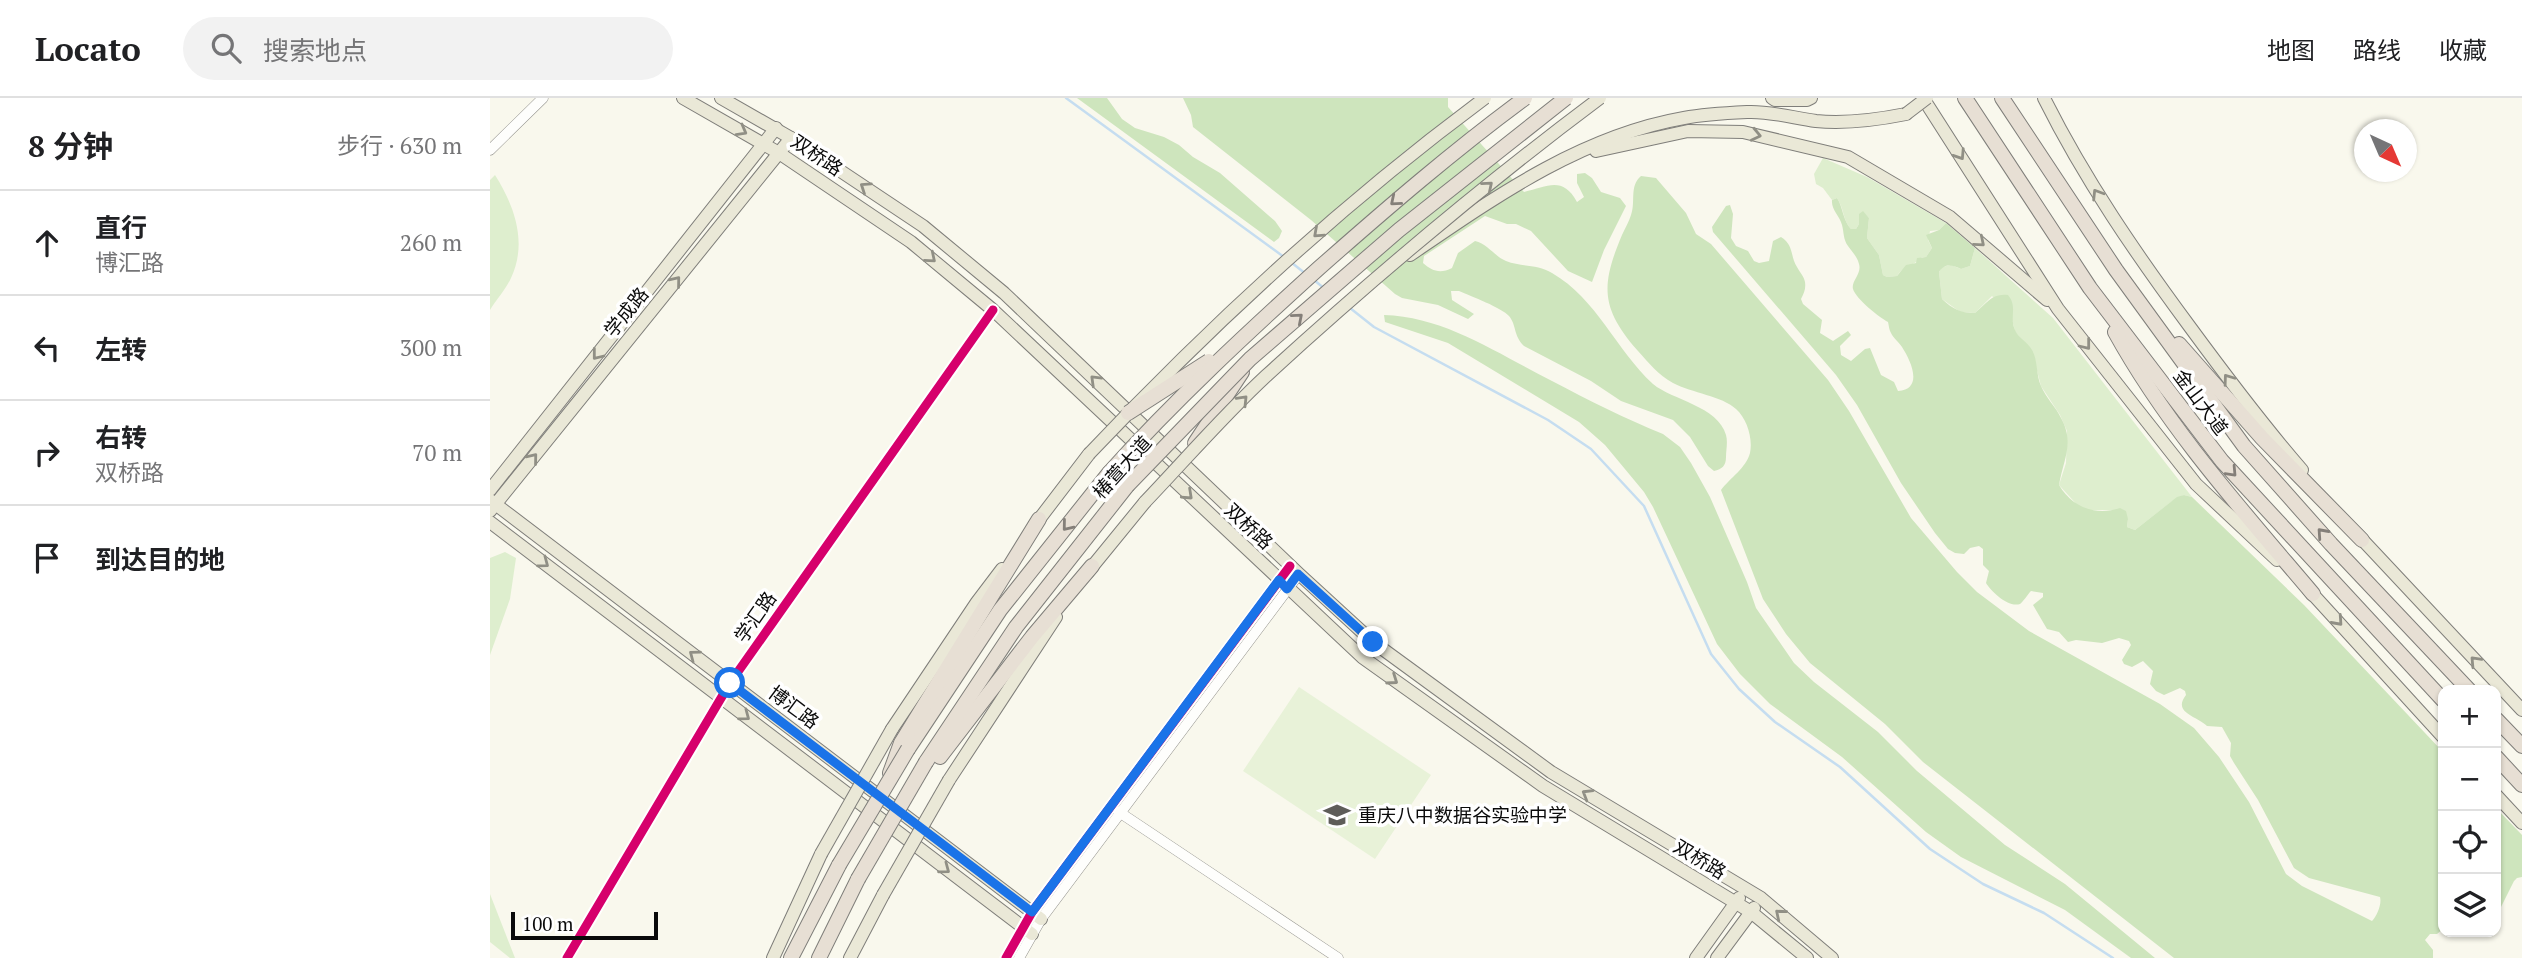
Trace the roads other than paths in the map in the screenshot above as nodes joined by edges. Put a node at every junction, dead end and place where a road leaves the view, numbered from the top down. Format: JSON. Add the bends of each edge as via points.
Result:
{"nodes":[{"id":1,"x":543,"y":98,"type":"edge"},
{"id":2,"x":682,"y":98,"type":"edge"},
{"id":3,"x":721,"y":98,"type":"edge"},
{"id":4,"x":1485,"y":98,"type":"edge"},
{"id":5,"x":1525,"y":98,"type":"edge"},
{"id":6,"x":1566,"y":98,"type":"edge"},
{"id":7,"x":1601,"y":98,"type":"edge"},
{"id":8,"x":1772,"y":98,"type":"edge"},
{"id":9,"x":1811,"y":98,"type":"edge"},
{"id":10,"x":1925,"y":98,"type":"edge"},
{"id":11,"x":1965,"y":98,"type":"edge"},
{"id":12,"x":2002,"y":98,"type":"edge"},
{"id":13,"x":2044,"y":98,"type":"edge"},
{"id":14,"x":776,"y":128,"type":"junction"},
{"id":15,"x":791,"y":138,"type":"junction"},
{"id":16,"x":764,"y":144,"type":"junction"},
{"id":17,"x":490,"y":150,"type":"edge"},
{"id":18,"x":779,"y":153,"type":"junction"},
{"id":19,"x":1566,"y":158,"type":"junction"},
{"id":20,"x":2116,"y":270,"type":"junction"},
{"id":21,"x":1384,"y":273,"type":"junction"},
{"id":22,"x":2090,"y":288,"type":"junction"},
{"id":23,"x":2058,"y":309,"type":"junction"},
{"id":24,"x":993,"y":310,"type":"junction"},
{"id":25,"x":1234,"y":345,"type":"junction"},
{"id":26,"x":1250,"y":359,"type":"junction"},
{"id":27,"x":1128,"y":413,"type":"junction"},
{"id":28,"x":1183,"y":462,"type":"junction"},
{"id":29,"x":490,"y":490,"type":"edge"},
{"id":30,"x":492,"y":505,"type":"edge"},
{"id":31,"x":1039,"y":519,"type":"junction"},
{"id":32,"x":490,"y":522,"type":"edge"},
{"id":33,"x":2362,"y":540,"type":"junction"},
{"id":34,"x":1092,"y":566,"type":"junction"},
{"id":35,"x":1294,"y":570,"type":"junction"},
{"id":36,"x":1283,"y":585,"type":"junction"},
{"id":37,"x":2313,"y":594,"type":"junction"},
{"id":38,"x":730,"y":683,"type":"junction"},
{"id":39,"x":2464,"y":685,"type":"edge"},
{"id":40,"x":2438,"y":695,"type":"edge"},
{"id":41,"x":721,"y":697,"type":"junction"},
{"id":42,"x":2522,"y":710,"type":"edge"},
{"id":43,"x":2501,"y":724,"type":"edge"},
{"id":44,"x":2438,"y":732,"type":"edge"},
{"id":45,"x":904,"y":746,"type":"junction"},
{"id":46,"x":2522,"y":746,"type":"edge"},
{"id":47,"x":2501,"y":763,"type":"edge"},
{"id":48,"x":929,"y":765,"type":"junction"},
{"id":49,"x":2521,"y":785,"type":"edge"},
{"id":50,"x":2501,"y":801,"type":"edge"},
{"id":51,"x":1119,"y":812,"type":"junction"},
{"id":52,"x":2522,"y":823,"type":"edge"},
{"id":53,"x":1746,"y":889,"type":"junction"},
{"id":54,"x":1761,"y":898,"type":"junction"},
{"id":55,"x":1736,"y":903,"type":"junction"},
{"id":56,"x":1751,"y":912,"type":"junction"},
{"id":57,"x":1036,"y":916,"type":"junction"},
{"id":58,"x":1027,"y":931,"type":"junction"},
{"id":59,"x":567,"y":958,"type":"edge"},
{"id":60,"x":772,"y":958,"type":"edge"},
{"id":61,"x":791,"y":958,"type":"edge"},
{"id":62,"x":819,"y":958,"type":"edge"},
{"id":63,"x":850,"y":958,"type":"edge"},
{"id":64,"x":1006,"y":958,"type":"edge"},
{"id":65,"x":1018,"y":958,"type":"edge"},
{"id":66,"x":1338,"y":958,"type":"edge"},
{"id":67,"x":1696,"y":958,"type":"edge"},
{"id":68,"x":1717,"y":958,"type":"edge"},
{"id":69,"x":1807,"y":958,"type":"edge"},
{"id":70,"x":1832,"y":958,"type":"edge"}],
"edges":[{"from":1,"to":17,"type":"street"},
{"from":2,"to":16,"type":"main road","name":"双桥路","one_way":true},
{"from":3,"to":14,"type":"main road","name":"双桥路"},
{"from":4,"to":27,"type":"main road","one_way":true,"bridge":true,"via":[[1360,195],[1213,327]]},
{"from":5,"to":25,"type":"highway","name":"椿萱大道","one_way":true,"bridge":true,"via":[[1381,213]]},
{"from":26,"to":6,"type":"highway","name":"椿萱大道","one_way":true,"bridge":true,"via":[[1399,230]]},
{"from":21,"to":7,"type":"main road","one_way":true,"bridge":true},
{"from":8,"to":9,"type":"main road"},
{"from":10,"to":19,"type":"main road","bridge":true,"via":[[1906,114],[1871,122],[1752,112],[1685,117],[1626,133]]},
{"from":10,"to":23,"type":"main road","one_way":true},
{"from":11,"to":22,"type":"highway","name":"金山大道"},
{"from":12,"to":20,"type":"highway","name":"金山大道"},
{"from":33,"to":13,"type":"main road","one_way":true,"via":[[2258,419],[2137,255],[2072,154]]},
{"from":14,"to":15,"type":"main road","name":"双桥路"},
{"from":14,"to":16,"type":"main road","name":"学成路"},
{"from":15,"to":18,"type":"main road","name":"学成路"},
{"from":35,"to":15,"type":"main road","name":"双桥路","one_way":true,"via":[[1004,293],[923,226]]},
{"from":16,"to":18,"type":"main road","name":"双桥路"},
{"from":16,"to":29,"type":"main road","name":"学成路","one_way":true},
{"from":18,"to":24,"type":"main road","name":"双桥路","one_way":true,"via":[[911,242]]},
{"from":30,"to":18,"type":"main road","name":"学成路","one_way":true},
{"from":19,"to":21,"type":"main road","bridge":true,"via":[[1504,191]]},
{"from":19,"to":23,"type":"main road","one_way":true,"via":[[1688,131],[1743,132],[1848,157],[1950,217]]},
{"from":20,"to":33,"type":"highway","via":[[2262,439]]},
{"from":39,"to":20,"type":"highway","name":"金山大道","one_way":true,"via":[[2244,446]]},
{"from":28,"to":21,"type":"main road","one_way":true,"bridge":true,"via":[[1265,377]]},
{"from":22,"to":37,"type":"highway","via":[[2140,377],[2200,460]]},
{"from":22,"to":40,"type":"highway","name":"金山大道","one_way":true,"via":[[2222,461]]},
{"from":23,"to":37,"type":"main road","one_way":true,"via":[[2196,484]]},
{"from":24,"to":36,"type":"main road","name":"双桥路","one_way":true},
{"from":24,"to":38,"type":"street","name":"学汇路"},
{"from":25,"to":27,"type":"highway","bridge":true},
{"from":25,"to":45,"type":"highway","name":"椿萱大道","one_way":true,"bridge":true,"via":[[1109,472],[1000,610]]},
{"from":26,"to":28,"type":"highway","bridge":true},
{"from":26,"to":48,"type":"highway","name":"椿萱大道","bridge":true,"via":[[1127,486],[1016,627]]},
{"from":27,"to":31,"type":"main road","bridge":true,"via":[[1089,454]]},
{"from":28,"to":34,"type":"main road","bridge":true},
{"from":38,"to":30,"type":"main road","name":"博汇路","one_way":true},
{"from":31,"to":45,"type":"highway"},
{"from":31,"to":60,"type":"main road","bridge":true,"via":[[892,729],[821,854]]},
{"from":32,"to":41,"type":"main road","name":"博汇路","one_way":true},
{"from":42,"to":33,"type":"main road","one_way":true},
{"from":34,"to":48,"type":"highway"},
{"from":34,"to":63,"type":"main road","bridge":true,"via":[[949,780]]},
{"from":35,"to":36,"type":"street"},
{"from":53,"to":35,"type":"main road","name":"双桥路","one_way":true,"via":[[1551,772],[1373,642]]},
{"from":36,"to":51,"type":"street"},
{"from":36,"to":55,"type":"main road","name":"双桥路","one_way":true,"via":[[1362,657],[1543,786]]},
{"from":36,"to":57,"type":"street"},
{"from":37,"to":44,"type":"main road","one_way":true},
{"from":38,"to":41,"type":"street","name":"学汇路"},
{"from":38,"to":57,"type":"main road","name":"博汇路"},
{"from":41,"to":58,"type":"main road","name":"博汇路","one_way":true},
{"from":41,"to":59,"type":"street","name":"学汇路"},
{"from":43,"to":46,"type":"highway"},
{"from":45,"to":61,"type":"highway","name":"椿萱大道","bridge":true},
{"from":47,"to":49,"type":"highway"},
{"from":48,"to":62,"type":"highway","name":"椿萱大道","bridge":true,"via":[[858,879]]},
{"from":50,"to":52,"type":"main road"},
{"from":51,"to":57,"type":"street"},
{"from":51,"to":66,"type":"street"},
{"from":53,"to":54,"type":"main road","name":"双桥路"},
{"from":53,"to":55,"type":"main road"},
{"from":54,"to":56,"type":"main road"},
{"from":70,"to":54,"type":"main road","name":"双桥路","one_way":true},
{"from":55,"to":56,"type":"main road","name":"双桥路"},
{"from":55,"to":67,"type":"main road"},
{"from":56,"to":68,"type":"main road"},
{"from":56,"to":69,"type":"main road","name":"双桥路"},
{"from":57,"to":58,"type":"street"},
{"from":58,"to":64,"type":"street"},
{"from":58,"to":65,"type":"street"}]}
